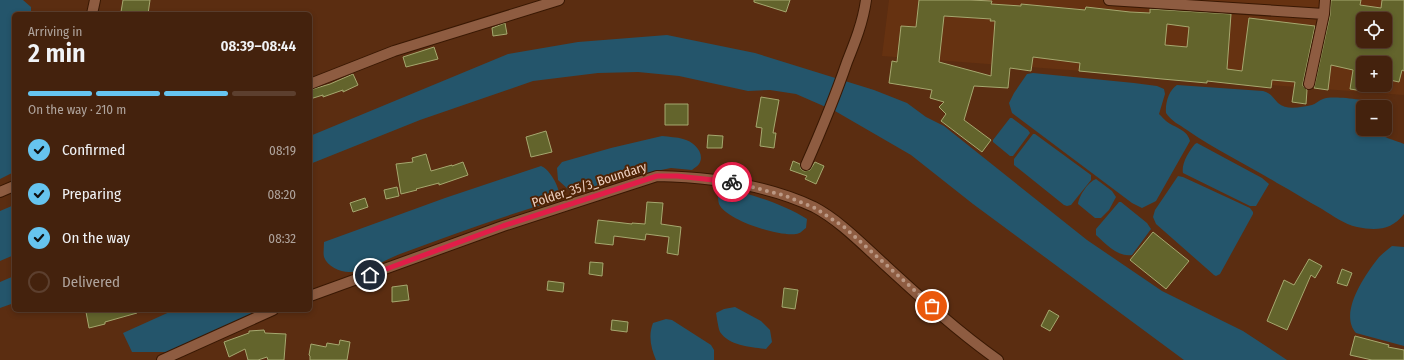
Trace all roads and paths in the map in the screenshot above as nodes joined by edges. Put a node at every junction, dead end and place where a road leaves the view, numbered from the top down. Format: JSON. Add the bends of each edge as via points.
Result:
{"nodes":[{"id":1,"x":95,"y":0,"type":"edge"},
{"id":2,"x":558,"y":0,"type":"edge"},
{"id":3,"x":866,"y":0,"type":"edge"},
{"id":4,"x":1109,"y":0,"type":"edge"},
{"id":5,"x":1325,"y":0,"type":"edge"},
{"id":6,"x":92,"y":12,"type":"edge"},
{"id":7,"x":1324,"y":14,"type":"junction"},
{"id":8,"x":312,"y":83,"type":"edge"},
{"id":9,"x":1309,"y":84,"type":"dead end"},
{"id":10,"x":806,"y":165,"type":"dead end"},
{"id":11,"x":12,"y":187,"type":"edge"},
{"id":12,"x":0,"y":192,"type":"edge"},
{"id":13,"x":312,"y":295,"type":"edge"},
{"id":14,"x":269,"y":312,"type":"edge"},
{"id":15,"x":162,"y":360,"type":"edge"},
{"id":16,"x":998,"y":360,"type":"edge"}],
"edges":[{"from":1,"to":6,"type":"street"},
{"from":2,"to":8,"type":"street","via":[[394,52]]},
{"from":3,"to":10,"type":"street","via":[[852,50]]},
{"from":4,"to":7,"type":"street"},
{"from":5,"to":7,"type":"street"},
{"from":7,"to":9,"type":"street"},
{"from":11,"to":12,"type":"street"},
{"from":13,"to":16,"type":"street","name":"Polder_35/3_Boundary","via":[[503,226],[657,176],[677,176],[728,181],[783,195],[815,208],[844,227],[920,296]]},
{"from":14,"to":15,"type":"street"}]}
